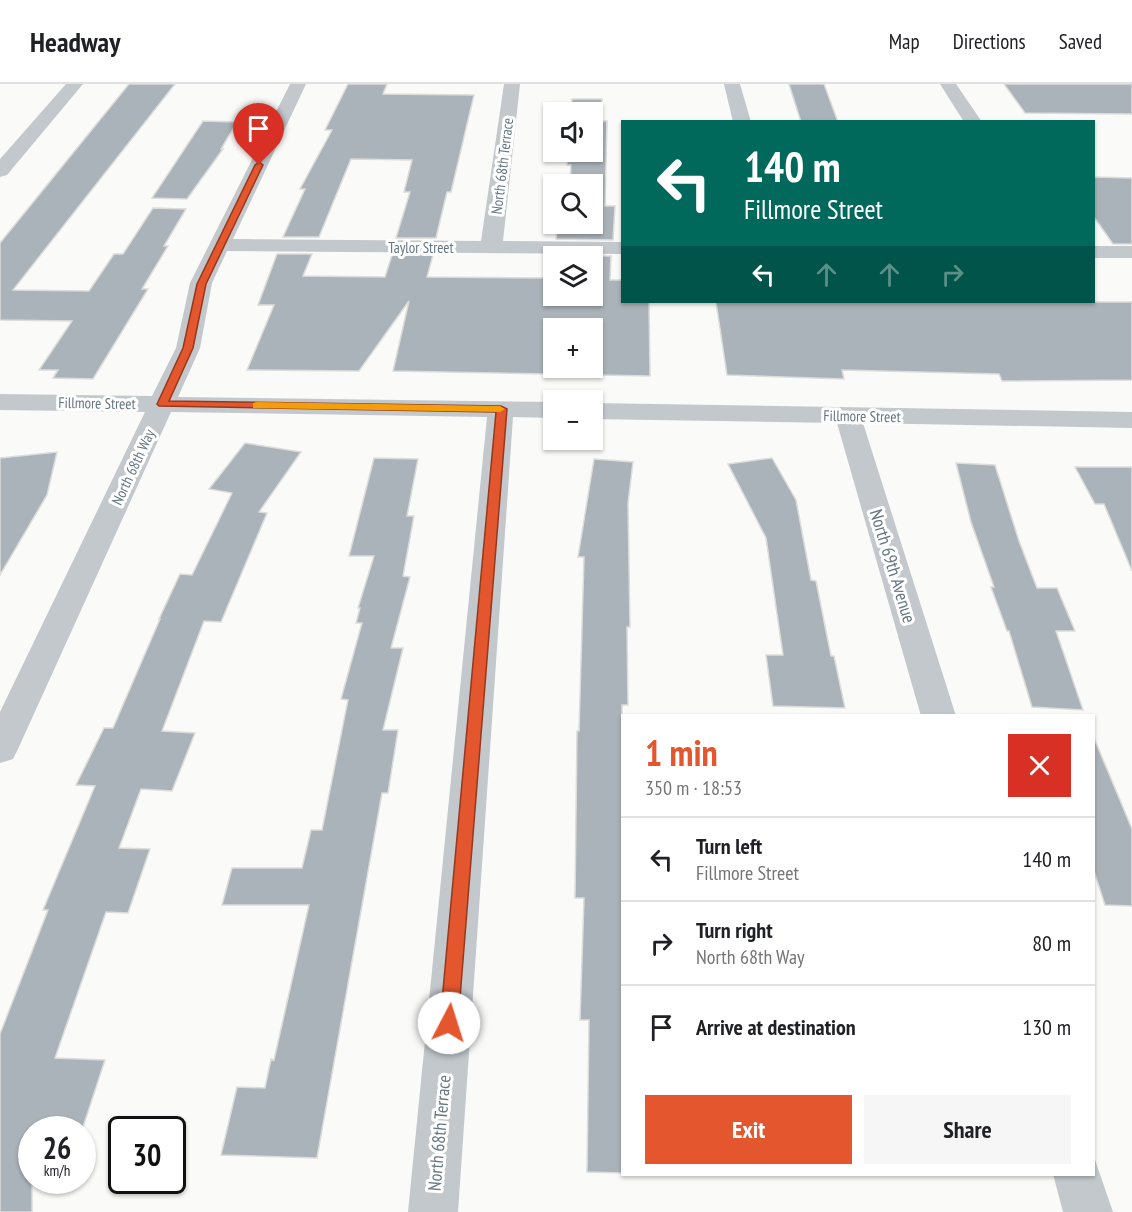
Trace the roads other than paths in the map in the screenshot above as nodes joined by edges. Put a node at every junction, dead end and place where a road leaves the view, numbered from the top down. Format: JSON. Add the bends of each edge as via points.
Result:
{"nodes":[{"id":1,"x":75,"y":84,"type":"edge"},
{"id":2,"x":298,"y":84,"type":"edge"},
{"id":3,"x":512,"y":84,"type":"edge"},
{"id":4,"x":732,"y":84,"type":"edge"},
{"id":5,"x":948,"y":84,"type":"edge"},
{"id":6,"x":741,"y":120,"type":"edge"},
{"id":7,"x":972,"y":120,"type":"edge"},
{"id":8,"x":0,"y":171,"type":"edge"},
{"id":9,"x":220,"y":245,"type":"junction"},
{"id":10,"x":491,"y":248,"type":"junction"},
{"id":11,"x":621,"y":248,"type":"edge"},
{"id":12,"x":1095,"y":252,"type":"edge"},
{"id":13,"x":1132,"y":252,"type":"edge"},
{"id":14,"x":0,"y":402,"type":"edge"},
{"id":15,"x":162,"y":404,"type":"junction"},
{"id":16,"x":501,"y":409,"type":"junction"},
{"id":17,"x":543,"y":410,"type":"edge"},
{"id":18,"x":603,"y":411,"type":"edge"},
{"id":19,"x":848,"y":416,"type":"junction"},
{"id":20,"x":1132,"y":420,"type":"edge"},
{"id":21,"x":938,"y":714,"type":"edge"},
{"id":22,"x":0,"y":749,"type":"edge"},
{"id":23,"x":1078,"y":1176,"type":"edge"},
{"id":24,"x":433,"y":1212,"type":"edge"},
{"id":25,"x":1088,"y":1212,"type":"edge"}],
"edges":[{"from":1,"to":8,"type":"street"},
{"from":2,"to":9,"type":"street","name":"North 68th Way"},
{"from":3,"to":10,"type":"street","name":"North 68th Terrace"},
{"from":4,"to":6,"type":"street"},
{"from":5,"to":7,"type":"street"},
{"from":9,"to":10,"type":"street","name":"Taylor Street"},
{"from":9,"to":15,"type":"street","name":"North 68th Way","via":[[201,284],[188,348]]},
{"from":10,"to":11,"type":"street","name":"Taylor Street"},
{"from":12,"to":13,"type":"street"},
{"from":14,"to":15,"type":"street","name":"Fillmore Street"},
{"from":15,"to":16,"type":"street","name":"Fillmore Street"},
{"from":15,"to":22,"type":"street","name":"North 68th Way"},
{"from":16,"to":17,"type":"street","name":"Fillmore Street"},
{"from":16,"to":24,"type":"street","name":"North 68th Terrace"},
{"from":18,"to":19,"type":"street","name":"Fillmore Street"},
{"from":19,"to":20,"type":"street","name":"Fillmore Street"},
{"from":19,"to":21,"type":"street","name":"North 69th Avenue"},
{"from":23,"to":25,"type":"street"}]}
